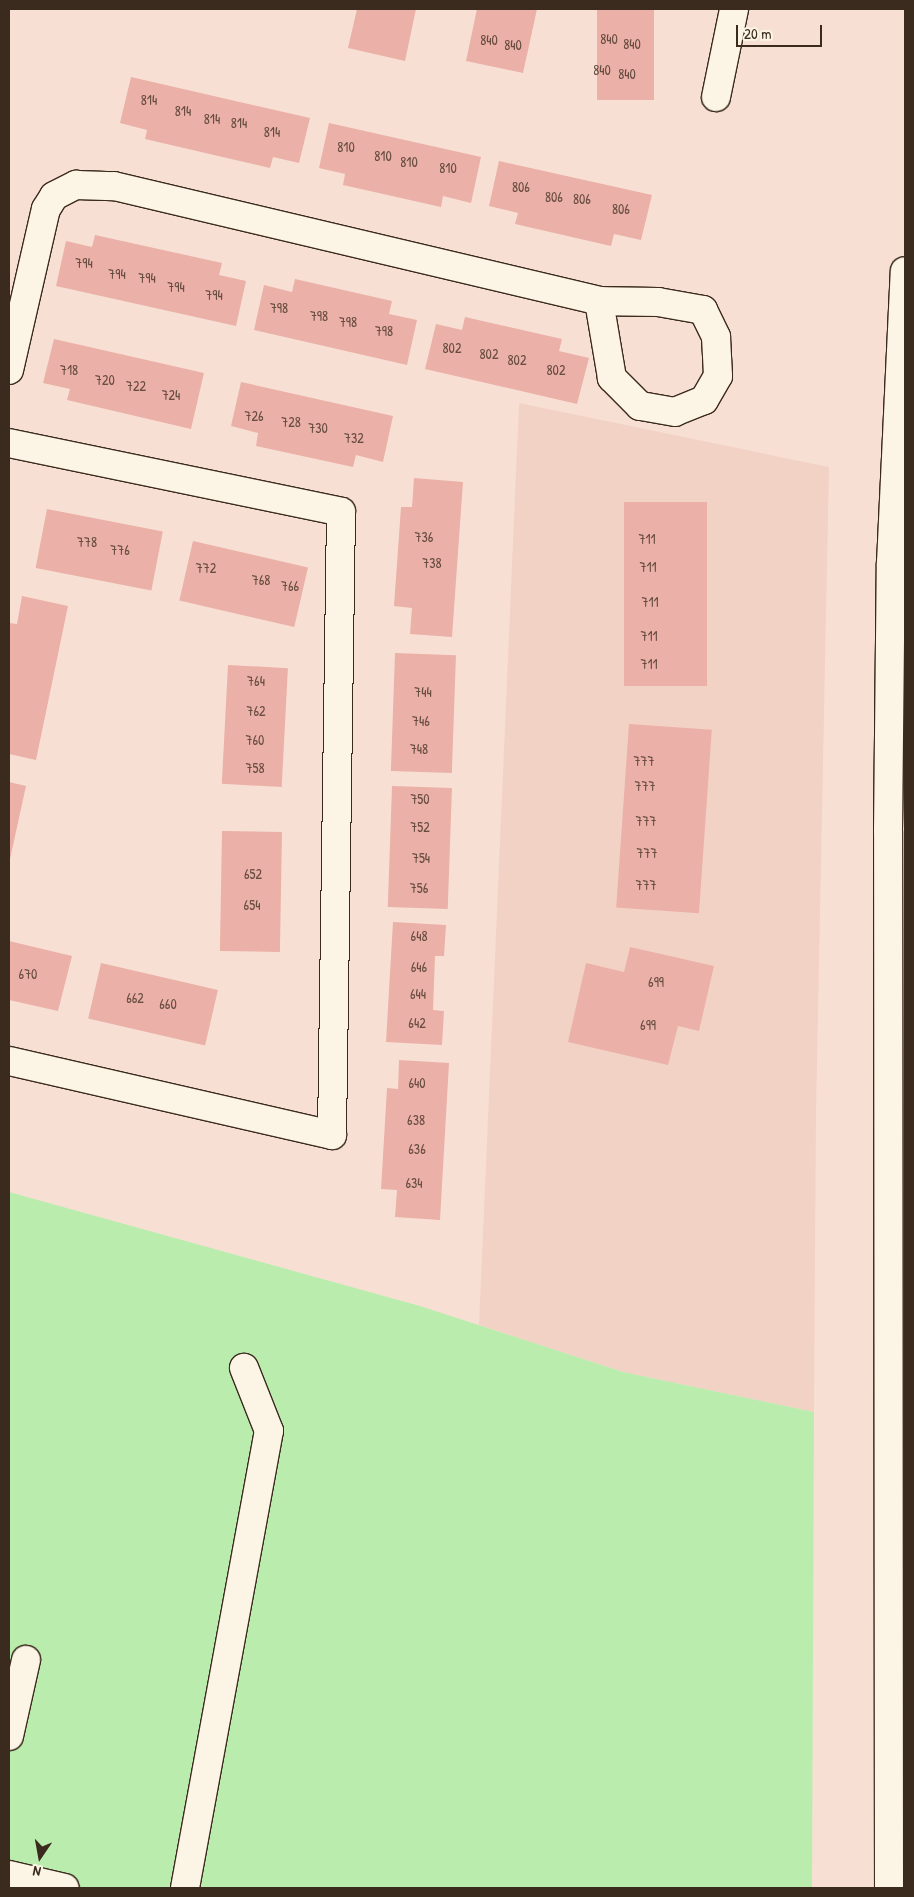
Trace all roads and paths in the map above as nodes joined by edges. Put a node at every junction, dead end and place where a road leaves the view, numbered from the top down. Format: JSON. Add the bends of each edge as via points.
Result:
{"nodes":[{"id":1,"x":734,"y":9,"type":"edge"},
{"id":2,"x":716,"y":97,"type":"dead end"},
{"id":3,"x":905,"y":271,"type":"edge"},
{"id":4,"x":600,"y":301,"type":"junction"},
{"id":5,"x":9,"y":370,"type":"edge"},
{"id":6,"x":9,"y":443,"type":"edge"},
{"id":7,"x":888,"y":831,"type":"junction"},
{"id":8,"x":905,"y":908,"type":"edge"},
{"id":9,"x":897,"y":1007,"type":"edge"},
{"id":10,"x":9,"y":1061,"type":"edge"},
{"id":11,"x":244,"y":1368,"type":"dead end"},
{"id":12,"x":26,"y":1660,"type":"dead end"},
{"id":13,"x":9,"y":1736,"type":"edge"},
{"id":14,"x":9,"y":1875,"type":"edge"},
{"id":15,"x":65,"y":1888,"type":"edge"},
{"id":16,"x":185,"y":1888,"type":"edge"},
{"id":17,"x":888,"y":1888,"type":"edge"}],
"edges":[{"from":1,"to":2,"type":"main road"},
{"from":3,"to":7,"type":"main road","via":[[891,563]]},
{"from":4,"to":4,"type":"main road","via":[[658,302],[703,310],[716,337],[718,376],[704,400],[675,412],[640,406],[612,378]]},
{"from":4,"to":5,"type":"main road","via":[[114,186],[76,185],[54,196],[46,209]]},
{"from":6,"to":10,"type":"main road","via":[[341,512],[332,1135]]},
{"from":7,"to":8,"type":"main road"},
{"from":7,"to":9,"type":"main road"},
{"from":9,"to":17,"type":"main road"},
{"from":11,"to":16,"type":"main road","via":[[269,1431]]},
{"from":12,"to":13,"type":"main road"},
{"from":14,"to":15,"type":"main road"}]}
